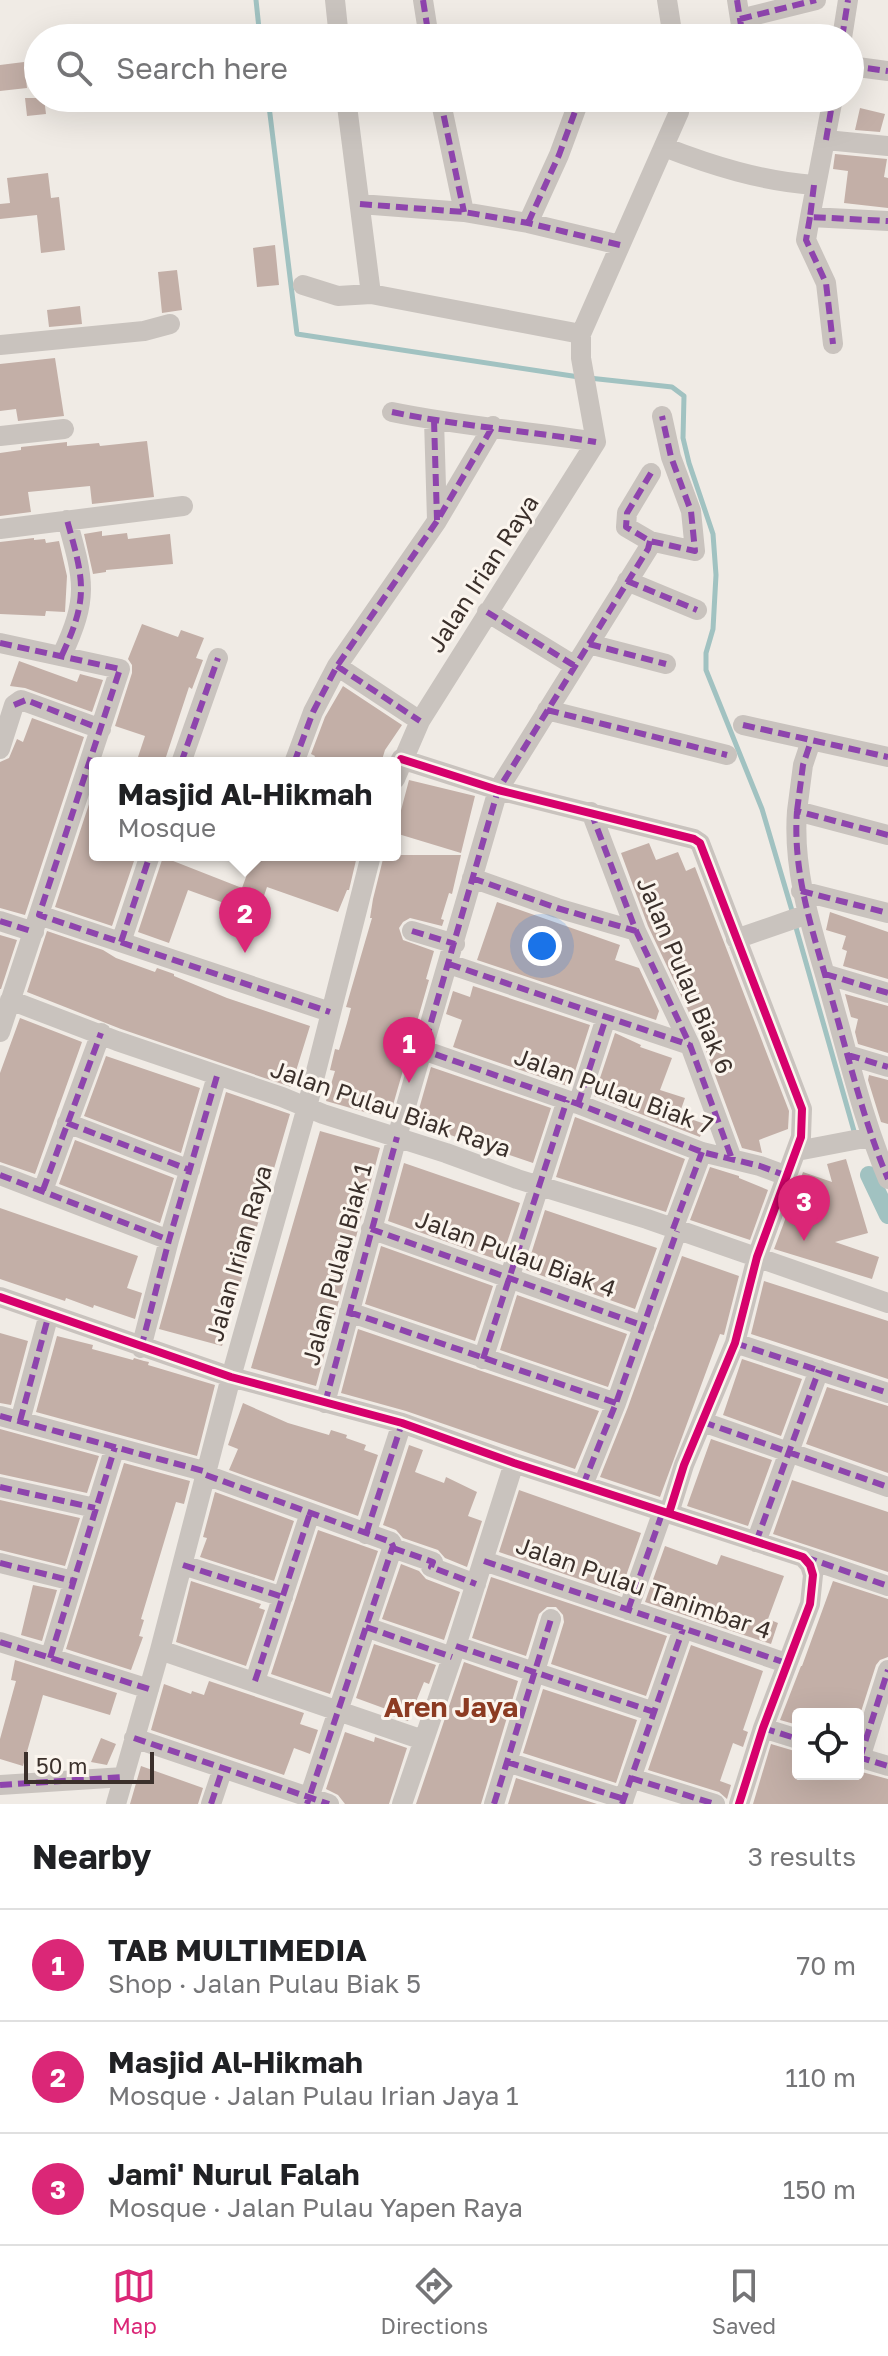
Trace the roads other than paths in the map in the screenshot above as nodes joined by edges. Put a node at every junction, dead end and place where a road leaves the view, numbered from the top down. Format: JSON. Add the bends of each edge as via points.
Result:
{"nodes":[{"id":1,"x":335,"y":0,"type":"edge"},
{"id":2,"x":423,"y":0,"type":"edge"},
{"id":3,"x":667,"y":0,"type":"edge"},
{"id":4,"x":848,"y":0,"type":"edge"},
{"id":5,"x":809,"y":3,"type":"edge"},
{"id":6,"x":740,"y":19,"type":"edge"},
{"id":7,"x":338,"y":24,"type":"edge"},
{"id":8,"x":427,"y":24,"type":"edge"},
{"id":9,"x":670,"y":24,"type":"edge"},
{"id":10,"x":844,"y":24,"type":"edge"},
{"id":11,"x":864,"y":68,"type":"edge"},
{"id":12,"x":888,"y":71,"type":"edge"},
{"id":13,"x":348,"y":112,"type":"edge"},
{"id":14,"x":443,"y":112,"type":"edge"},
{"id":15,"x":575,"y":112,"type":"edge"},
{"id":16,"x":679,"y":112,"type":"edge"},
{"id":17,"x":831,"y":112,"type":"edge"},
{"id":18,"x":826,"y":140,"type":"junction"},
{"id":19,"x":888,"y":146,"type":"edge"},
{"id":20,"x":664,"y":147,"type":"junction"},
{"id":21,"x":814,"y":185,"type":"junction"},
{"id":22,"x":360,"y":204,"type":"junction"},
{"id":23,"x":464,"y":212,"type":"junction"},
{"id":24,"x":812,"y":218,"type":"junction"},
{"id":25,"x":888,"y":221,"type":"edge"},
{"id":26,"x":528,"y":223,"type":"junction"},
{"id":27,"x":620,"y":245,"type":"junction"},
{"id":28,"x":303,"y":285,"type":"dead end"},
{"id":29,"x":371,"y":294,"type":"junction"},
{"id":30,"x":170,"y":324,"type":"dead end"},
{"id":31,"x":581,"y":334,"type":"junction"},
{"id":32,"x":833,"y":344,"type":"dead end"},
{"id":33,"x":0,"y":345,"type":"edge"},
{"id":34,"x":392,"y":412,"type":"dead end"},
{"id":35,"x":662,"y":416,"type":"dead end"},
{"id":36,"x":434,"y":420,"type":"junction"},
{"id":37,"x":493,"y":426,"type":"junction"},
{"id":38,"x":64,"y":429,"type":"dead end"},
{"id":39,"x":0,"y":436,"type":"edge"},
{"id":40,"x":596,"y":442,"type":"junction"},
{"id":41,"x":651,"y":473,"type":"dead end"},
{"id":42,"x":183,"y":506,"type":"dead end"},
{"id":43,"x":67,"y":520,"type":"junction"},
{"id":44,"x":437,"y":521,"type":"junction"},
{"id":45,"x":0,"y":529,"type":"edge"},
{"id":46,"x":650,"y":541,"type":"junction"},
{"id":47,"x":627,"y":581,"type":"junction"},
{"id":48,"x":697,"y":610,"type":"dead end"},
{"id":49,"x":487,"y":612,"type":"junction"},
{"id":50,"x":0,"y":643,"type":"edge"},
{"id":51,"x":589,"y":644,"type":"junction"},
{"id":52,"x":62,"y":655,"type":"junction"},
{"id":53,"x":218,"y":658,"type":"dead end"},
{"id":54,"x":666,"y":664,"type":"dead end"},
{"id":55,"x":337,"y":666,"type":"junction"},
{"id":56,"x":575,"y":666,"type":"junction"},
{"id":57,"x":547,"y":710,"type":"junction"},
{"id":58,"x":420,"y":721,"type":"junction"},
{"id":59,"x":743,"y":725,"type":"dead end"},
{"id":60,"x":101,"y":729,"type":"junction"},
{"id":61,"x":811,"y":741,"type":"junction"},
{"id":62,"x":0,"y":749,"type":"edge"},
{"id":63,"x":727,"y":755,"type":"dead end"},
{"id":64,"x":92,"y":757,"type":"edge"},
{"id":65,"x":183,"y":757,"type":"edge"},
{"id":66,"x":296,"y":757,"type":"edge"},
{"id":67,"x":888,"y":757,"type":"edge"},
{"id":68,"x":401,"y":762,"type":"edge"},
{"id":69,"x":89,"y":765,"type":"edge"},
{"id":70,"x":401,"y":770,"type":"edge"},
{"id":71,"x":498,"y":790,"type":"junction"},
{"id":72,"x":797,"y":811,"type":"junction"},
{"id":73,"x":591,"y":812,"type":"junction"},
{"id":74,"x":888,"y":835,"type":"edge"},
{"id":75,"x":148,"y":861,"type":"edge"},
{"id":76,"x":369,"y":861,"type":"edge"},
{"id":77,"x":472,"y":878,"type":"junction"},
{"id":78,"x":801,"y":891,"type":"junction"},
{"id":79,"x":888,"y":913,"type":"edge"},
{"id":80,"x":797,"y":917,"type":"junction"},
{"id":81,"x":0,"y":921,"type":"edge"},
{"id":82,"x":37,"y":923,"type":"junction"},
{"id":83,"x":412,"y":931,"type":"dead end"},
{"id":84,"x":636,"y":931,"type":"junction"},
{"id":85,"x":736,"y":939,"type":"junction"},
{"id":86,"x":121,"y":942,"type":"junction"},
{"id":87,"x":455,"y":944,"type":"junction"},
{"id":88,"x":449,"y":964,"type":"junction"},
{"id":89,"x":825,"y":974,"type":"junction"},
{"id":90,"x":888,"y":993,"type":"edge"},
{"id":91,"x":10,"y":1000,"type":"junction"},
{"id":92,"x":330,"y":1012,"type":"junction"},
{"id":93,"x":606,"y":1018,"type":"junction"},
{"id":94,"x":0,"y":1032,"type":"edge"},
{"id":95,"x":101,"y":1033,"type":"junction"},
{"id":96,"x":690,"y":1045,"type":"junction"},
{"id":97,"x":423,"y":1050,"type":"junction"},
{"id":98,"x":848,"y":1055,"type":"junction"},
{"id":99,"x":888,"y":1067,"type":"edge"},
{"id":100,"x":217,"y":1076,"type":"junction"},
{"id":101,"x":572,"y":1102,"type":"junction"},
{"id":102,"x":307,"y":1107,"type":"junction"},
{"id":103,"x":67,"y":1123,"type":"junction"},
{"id":104,"x":397,"y":1137,"type":"junction"},
{"id":105,"x":866,"y":1140,"type":"edge"},
{"id":106,"x":797,"y":1151,"type":"junction"},
{"id":107,"x":702,"y":1152,"type":"junction"},
{"id":108,"x":732,"y":1159,"type":"junction"},
{"id":109,"x":190,"y":1170,"type":"junction"},
{"id":110,"x":0,"y":1175,"type":"edge"},
{"id":111,"x":787,"y":1176,"type":"junction"},
{"id":112,"x":888,"y":1179,"type":"edge"},
{"id":113,"x":538,"y":1186,"type":"junction"},
{"id":114,"x":43,"y":1190,"type":"junction"},
{"id":115,"x":371,"y":1229,"type":"junction"},
{"id":116,"x":675,"y":1230,"type":"junction"},
{"id":117,"x":169,"y":1240,"type":"junction"},
{"id":118,"x":757,"y":1257,"type":"junction"},
{"id":119,"x":510,"y":1278,"type":"junction"},
{"id":120,"x":0,"y":1297,"type":"edge"},
{"id":121,"x":888,"y":1303,"type":"edge"},
{"id":122,"x":349,"y":1312,"type":"junction"},
{"id":123,"x":49,"y":1314,"type":"junction"},
{"id":124,"x":644,"y":1326,"type":"junction"},
{"id":125,"x":735,"y":1343,"type":"junction"},
{"id":126,"x":141,"y":1348,"type":"junction"},
{"id":127,"x":483,"y":1359,"type":"junction"},
{"id":128,"x":819,"y":1370,"type":"junction"},
{"id":129,"x":231,"y":1377,"type":"junction"},
{"id":130,"x":888,"y":1393,"type":"edge"},
{"id":131,"x":325,"y":1403,"type":"junction"},
{"id":132,"x":616,"y":1403,"type":"junction"},
{"id":133,"x":10,"y":1418,"type":"edge"},
{"id":134,"x":703,"y":1422,"type":"junction"},
{"id":135,"x":402,"y":1423,"type":"junction"},
{"id":136,"x":115,"y":1447,"type":"junction"},
{"id":137,"x":790,"y":1453,"type":"junction"},
{"id":138,"x":514,"y":1463,"type":"junction"},
{"id":139,"x":207,"y":1474,"type":"junction"},
{"id":140,"x":583,"y":1485,"type":"junction"},
{"id":141,"x":0,"y":1487,"type":"edge"},
{"id":142,"x":888,"y":1487,"type":"edge"},
{"id":143,"x":95,"y":1508,"type":"junction"},
{"id":144,"x":666,"y":1512,"type":"junction"},
{"id":145,"x":310,"y":1513,"type":"junction"},
{"id":146,"x":366,"y":1534,"type":"junction"},
{"id":147,"x":756,"y":1542,"type":"junction"},
{"id":148,"x":393,"y":1547,"type":"junction"},
{"id":149,"x":803,"y":1557,"type":"junction"},
{"id":150,"x":484,"y":1561,"type":"junction"},
{"id":151,"x":0,"y":1563,"type":"edge"},
{"id":152,"x":183,"y":1565,"type":"junction"},
{"id":153,"x":73,"y":1581,"type":"junction"},
{"id":154,"x":476,"y":1584,"type":"junction"},
{"id":155,"x":888,"y":1586,"type":"edge"},
{"id":156,"x":283,"y":1597,"type":"junction"},
{"id":157,"x":628,"y":1610,"type":"junction"},
{"id":158,"x":551,"y":1619,"type":"dead end"},
{"id":159,"x":366,"y":1627,"type":"junction"},
{"id":160,"x":683,"y":1629,"type":"junction"},
{"id":161,"x":0,"y":1642,"type":"edge"},
{"id":162,"x":160,"y":1650,"type":"junction"},
{"id":163,"x":454,"y":1652,"type":"junction"},
{"id":164,"x":50,"y":1658,"type":"junction"},
{"id":165,"x":786,"y":1663,"type":"junction"},
{"id":166,"x":888,"y":1670,"type":"edge"},
{"id":167,"x":534,"y":1673,"type":"junction"},
{"id":168,"x":255,"y":1681,"type":"junction"},
{"id":169,"x":149,"y":1689,"type":"junction"},
{"id":170,"x":338,"y":1711,"type":"junction"},
{"id":171,"x":654,"y":1712,"type":"junction"},
{"id":172,"x":763,"y":1728,"type":"junction"},
{"id":173,"x":792,"y":1737,"type":"edge"},
{"id":174,"x":134,"y":1738,"type":"junction"},
{"id":175,"x":423,"y":1740,"type":"junction"},
{"id":176,"x":864,"y":1742,"type":"edge"},
{"id":177,"x":864,"y":1759,"type":"edge"},
{"id":178,"x":507,"y":1762,"type":"junction"},
{"id":179,"x":888,"y":1766,"type":"edge"},
{"id":180,"x":223,"y":1768,"type":"junction"},
{"id":181,"x":124,"y":1777,"type":"junction"},
{"id":182,"x":631,"y":1778,"type":"junction"},
{"id":183,"x":0,"y":1785,"type":"edge"},
{"id":184,"x":623,"y":1801,"type":"edge"},
{"id":185,"x":315,"y":1802,"type":"edge"},
{"id":186,"x":116,"y":1804,"type":"edge"},
{"id":187,"x":211,"y":1804,"type":"edge"},
{"id":188,"x":402,"y":1804,"type":"edge"},
{"id":189,"x":494,"y":1804,"type":"edge"},
{"id":190,"x":715,"y":1804,"type":"edge"},
{"id":191,"x":739,"y":1804,"type":"edge"}],
"edges":[{"from":1,"to":7,"type":"street"},
{"from":2,"to":8,"type":"street"},
{"from":3,"to":9,"type":"street"},
{"from":4,"to":10,"type":"street"},
{"from":5,"to":6,"type":"street"},
{"from":11,"to":12,"type":"street"},
{"from":13,"to":22,"type":"street"},
{"from":14,"to":23,"type":"street"},
{"from":15,"to":26,"type":"street"},
{"from":16,"to":20,"type":"street"},
{"from":17,"to":18,"type":"street"},
{"from":18,"to":19,"type":"street"},
{"from":18,"to":21,"type":"street"},
{"from":20,"to":21,"type":"street","via":[[735,172]]},
{"from":20,"to":27,"type":"street"},
{"from":21,"to":24,"type":"street"},
{"from":22,"to":23,"type":"street"},
{"from":22,"to":29,"type":"street"},
{"from":23,"to":26,"type":"street"},
{"from":24,"to":25,"type":"street"},
{"from":24,"to":32,"type":"street","via":[[806,240],[826,283]]},
{"from":26,"to":27,"type":"street"},
{"from":27,"to":31,"type":"street"},
{"from":28,"to":29,"type":"street","via":[[338,296]]},
{"from":29,"to":31,"type":"street"},
{"from":30,"to":33,"type":"street"},
{"from":31,"to":40,"type":"street"},
{"from":34,"to":36,"type":"street"},
{"from":35,"to":46,"type":"street","via":[[691,511],[695,551]]},
{"from":36,"to":37,"type":"street"},
{"from":36,"to":44,"type":"street"},
{"from":37,"to":40,"type":"street"},
{"from":37,"to":44,"type":"street"},
{"from":38,"to":39,"type":"street"},
{"from":40,"to":49,"type":"street","name":"Jalan Irian Raya"},
{"from":41,"to":46,"type":"street","via":[[625,519],[626,527]]},
{"from":42,"to":43,"type":"street"},
{"from":43,"to":45,"type":"street"},
{"from":43,"to":52,"type":"street","via":[[83,591]]},
{"from":44,"to":55,"type":"street"},
{"from":46,"to":47,"type":"street","name":"Jalan Pulau Biak 1"},
{"from":47,"to":48,"type":"street"},
{"from":47,"to":51,"type":"street","name":"Jalan Pulau Biak 1"},
{"from":49,"to":56,"type":"street"},
{"from":49,"to":58,"type":"street","name":"Jalan Irian Raya"},
{"from":50,"to":52,"type":"street"},
{"from":51,"to":54,"type":"street"},
{"from":51,"to":56,"type":"street","name":"Jalan Pulau Biak 1"},
{"from":52,"to":60,"type":"street","via":[[120,669]]},
{"from":53,"to":65,"type":"street"},
{"from":55,"to":58,"type":"street"},
{"from":55,"to":66,"type":"street"},
{"from":56,"to":57,"type":"street","name":"Jalan Pulau Biak 1"},
{"from":57,"to":63,"type":"street"},
{"from":57,"to":71,"type":"street","name":"Jalan Pulau Biak 1"},
{"from":58,"to":68,"type":"street","name":"Jalan Irian Raya"},
{"from":59,"to":61,"type":"street"},
{"from":60,"to":62,"type":"street","via":[[21,700],[14,705]]},
{"from":60,"to":64,"type":"street"},
{"from":61,"to":67,"type":"street"},
{"from":61,"to":72,"type":"street"},
{"from":69,"to":82,"type":"street"},
{"from":70,"to":71,"type":"street"},
{"from":71,"to":73,"type":"street"},
{"from":71,"to":77,"type":"street","name":"Jalan Pulau Biak 1"},
{"from":72,"to":74,"type":"street"},
{"from":72,"to":78,"type":"street"},
{"from":73,"to":84,"type":"street","name":"Jalan Pulau Biak 6"},
{"from":73,"to":85,"type":"street","via":[[700,843]]},
{"from":75,"to":86,"type":"street"},
{"from":76,"to":92,"type":"street","name":"Jalan Irian Raya"},
{"from":77,"to":84,"type":"street"},
{"from":77,"to":87,"type":"street","name":"Jalan Pulau Biak 1"},
{"from":78,"to":79,"type":"street"},
{"from":78,"to":80,"type":"street"},
{"from":80,"to":85,"type":"street"},
{"from":80,"to":89,"type":"street"},
{"from":81,"to":82,"type":"street"},
{"from":82,"to":86,"type":"street"},
{"from":82,"to":91,"type":"street"},
{"from":83,"to":87,"type":"street"},
{"from":84,"to":96,"type":"street","name":"Jalan Pulau Biak 6"},
{"from":85,"to":106,"type":"street","via":[[802,1109]]},
{"from":86,"to":92,"type":"street"},
{"from":87,"to":88,"type":"street","name":"Jalan Pulau Biak 1"},
{"from":88,"to":93,"type":"street"},
{"from":88,"to":97,"type":"street","name":"Jalan Pulau Biak 1"},
{"from":89,"to":90,"type":"street"},
{"from":89,"to":98,"type":"street"},
{"from":91,"to":94,"type":"street"},
{"from":91,"to":95,"type":"street","name":"Jalan Pulau Biak Raya"},
{"from":92,"to":102,"type":"street","name":"Jalan Irian Raya"},
{"from":93,"to":96,"type":"street"},
{"from":93,"to":101,"type":"street"},
{"from":95,"to":100,"type":"street","name":"Jalan Pulau Biak Raya"},
{"from":95,"to":103,"type":"street"},
{"from":96,"to":108,"type":"street","name":"Jalan Pulau Biak 6"},
{"from":97,"to":101,"type":"street","name":"Jalan Pulau Biak 7"},
{"from":97,"to":104,"type":"street","name":"Jalan Pulau Biak 1"},
{"from":98,"to":99,"type":"street"},
{"from":98,"to":105,"type":"street"},
{"from":100,"to":102,"type":"street","name":"Jalan Pulau Biak Raya"},
{"from":100,"to":109,"type":"street"},
{"from":101,"to":107,"type":"street","name":"Jalan Pulau Biak 7"},
{"from":101,"to":113,"type":"street"},
{"from":102,"to":104,"type":"street","name":"Jalan Pulau Biak Raya"},
{"from":102,"to":129,"type":"street","name":"Jalan Irian Raya"},
{"from":103,"to":109,"type":"street"},
{"from":103,"to":114,"type":"street"},
{"from":104,"to":113,"type":"street","name":"Jalan Pulau Biak Raya"},
{"from":104,"to":115,"type":"street","name":"Jalan Pulau Biak 1"},
{"from":105,"to":106,"type":"street"},
{"from":105,"to":112,"type":"street"},
{"from":106,"to":111,"type":"street"},
{"from":107,"to":108,"type":"street","name":"Jalan Pulau Biak 7"},
{"from":107,"to":116,"type":"street"},
{"from":108,"to":111,"type":"street","name":"Jalan Pulau Biak 7"},
{"from":109,"to":117,"type":"street"},
{"from":110,"to":114,"type":"street"},
{"from":111,"to":118,"type":"street"},
{"from":113,"to":116,"type":"street","name":"Jalan Pulau Biak Raya"},
{"from":113,"to":119,"type":"street"},
{"from":114,"to":117,"type":"street"},
{"from":115,"to":119,"type":"street","name":"Jalan Pulau Biak 4"},
{"from":115,"to":122,"type":"street","name":"Jalan Pulau Biak 1"},
{"from":116,"to":118,"type":"street","name":"Jalan Pulau Biak Raya"},
{"from":116,"to":124,"type":"street"},
{"from":117,"to":126,"type":"street"},
{"from":118,"to":121,"type":"street","name":"Jalan Pulau Biak Raya"},
{"from":118,"to":125,"type":"street"},
{"from":119,"to":124,"type":"street","name":"Jalan Pulau Biak 4"},
{"from":119,"to":127,"type":"street"},
{"from":120,"to":123,"type":"street"},
{"from":122,"to":127,"type":"street"},
{"from":122,"to":131,"type":"street","name":"Jalan Pulau Biak 1"},
{"from":123,"to":126,"type":"street"},
{"from":123,"to":133,"type":"street"},
{"from":124,"to":132,"type":"street"},
{"from":125,"to":128,"type":"street"},
{"from":125,"to":134,"type":"street"},
{"from":126,"to":129,"type":"street"},
{"from":127,"to":132,"type":"street"},
{"from":128,"to":130,"type":"street"},
{"from":128,"to":137,"type":"street"},
{"from":129,"to":131,"type":"street"},
{"from":129,"to":139,"type":"street","name":"Jalan Irian Raya"},
{"from":131,"to":135,"type":"street"},
{"from":132,"to":140,"type":"street"},
{"from":133,"to":136,"type":"street"},
{"from":134,"to":137,"type":"street"},
{"from":134,"to":144,"type":"street"},
{"from":135,"to":138,"type":"street"},
{"from":135,"to":146,"type":"street"},
{"from":136,"to":139,"type":"street"},
{"from":136,"to":143,"type":"street"},
{"from":137,"to":142,"type":"street"},
{"from":137,"to":147,"type":"street"},
{"from":138,"to":140,"type":"street"},
{"from":138,"to":150,"type":"street"},
{"from":139,"to":145,"type":"street"},
{"from":139,"to":152,"type":"street","name":"Jalan Irian Raya"},
{"from":140,"to":144,"type":"street"},
{"from":141,"to":143,"type":"street"},
{"from":143,"to":153,"type":"street"},
{"from":144,"to":147,"type":"street"},
{"from":144,"to":157,"type":"street"},
{"from":145,"to":146,"type":"street"},
{"from":145,"to":156,"type":"street"},
{"from":146,"to":148,"type":"street"},
{"from":147,"to":149,"type":"street"},
{"from":148,"to":154,"type":"street"},
{"from":148,"to":159,"type":"street"},
{"from":149,"to":155,"type":"street"},
{"from":149,"to":165,"type":"street","via":[[810,1565],[813,1589]]},
{"from":150,"to":154,"type":"street"},
{"from":150,"to":157,"type":"street","name":"Jalan Pulau Tanimbar 4"},
{"from":151,"to":153,"type":"street"},
{"from":152,"to":156,"type":"street"},
{"from":152,"to":162,"type":"street","name":"Jalan Irian Raya"},
{"from":153,"to":164,"type":"street"},
{"from":154,"to":163,"type":"street"},
{"from":156,"to":168,"type":"street"},
{"from":157,"to":160,"type":"street","name":"Jalan Pulau Tanimbar 4"},
{"from":158,"to":167,"type":"street"},
{"from":159,"to":163,"type":"street"},
{"from":159,"to":170,"type":"street"},
{"from":160,"to":165,"type":"street","name":"Jalan Pulau Tanimbar 4"},
{"from":160,"to":171,"type":"street"},
{"from":161,"to":164,"type":"street"},
{"from":162,"to":168,"type":"street"},
{"from":162,"to":169,"type":"street","name":"Jalan Irian Raya"},
{"from":163,"to":167,"type":"street"},
{"from":163,"to":175,"type":"street"},
{"from":164,"to":169,"type":"street"},
{"from":165,"to":172,"type":"street"},
{"from":166,"to":176,"type":"street"},
{"from":167,"to":171,"type":"street"},
{"from":167,"to":178,"type":"street"},
{"from":168,"to":170,"type":"street"},
{"from":169,"to":174,"type":"street","name":"Jalan Irian Raya"},
{"from":170,"to":175,"type":"street"},
{"from":170,"to":185,"type":"street"},
{"from":171,"to":182,"type":"street"},
{"from":172,"to":173,"type":"street"},
{"from":172,"to":191,"type":"street"},
{"from":174,"to":180,"type":"street"},
{"from":174,"to":181,"type":"street","name":"Jalan Irian Raya"},
{"from":175,"to":188,"type":"street"},
{"from":177,"to":179,"type":"street"},
{"from":178,"to":184,"type":"street"},
{"from":178,"to":189,"type":"street"},
{"from":180,"to":185,"type":"street"},
{"from":180,"to":187,"type":"street"},
{"from":181,"to":183,"type":"street"},
{"from":181,"to":186,"type":"street","name":"Jalan Irian Raya"},
{"from":182,"to":184,"type":"street"},
{"from":182,"to":190,"type":"street"}]}
